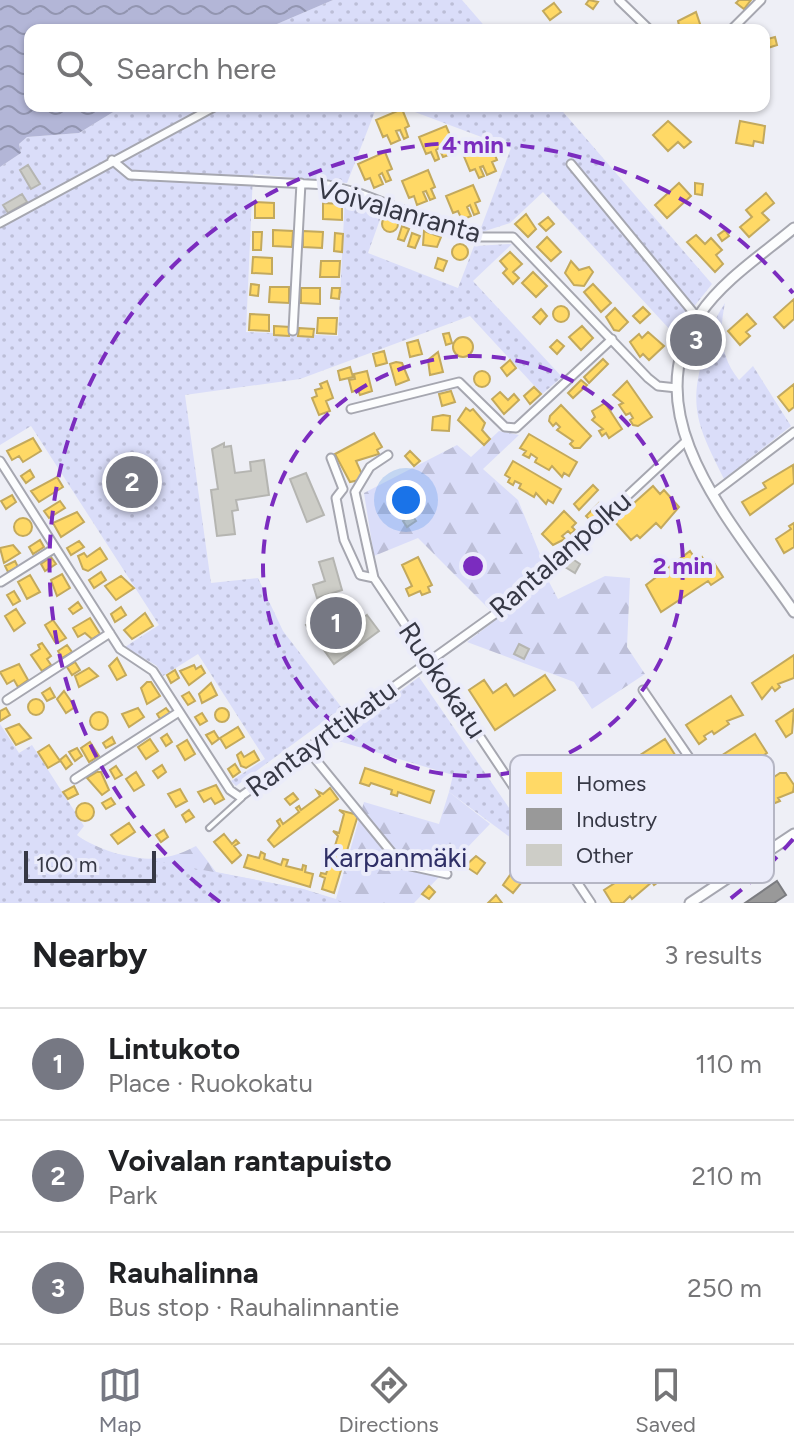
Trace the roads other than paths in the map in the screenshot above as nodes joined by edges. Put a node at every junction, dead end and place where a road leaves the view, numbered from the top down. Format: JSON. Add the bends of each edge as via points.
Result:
{"nodes":[{"id":1,"x":619,"y":0,"type":"edge"},
{"id":2,"x":761,"y":0,"type":"edge"},
{"id":3,"x":644,"y":24,"type":"edge"},
{"id":4,"x":737,"y":24,"type":"edge"},
{"id":5,"x":204,"y":112,"type":"edge"},
{"id":6,"x":112,"y":160,"type":"junction"},
{"id":7,"x":571,"y":164,"type":"dead end"},
{"id":8,"x":301,"y":183,"type":"junction"},
{"id":9,"x":0,"y":223,"type":"edge"},
{"id":10,"x":794,"y":228,"type":"edge"},
{"id":11,"x":697,"y":317,"type":"junction"},
{"id":12,"x":293,"y":331,"type":"dead end"},
{"id":13,"x":612,"y":339,"type":"junction"},
{"id":14,"x":677,"y":388,"type":"junction"},
{"id":15,"x":351,"y":409,"type":"dead end"},
{"id":16,"x":794,"y":432,"type":"edge"},
{"id":17,"x":685,"y":442,"type":"junction"},
{"id":18,"x":388,"y":455,"type":"dead end"},
{"id":19,"x":331,"y":458,"type":"dead end"},
{"id":20,"x":0,"y":461,"type":"edge"},
{"id":21,"x":343,"y":489,"type":"junction"},
{"id":22,"x":355,"y":492,"type":"junction"},
{"id":23,"x":714,"y":493,"type":"junction"},
{"id":24,"x":55,"y":548,"type":"junction"},
{"id":25,"x":374,"y":578,"type":"junction"},
{"id":26,"x":1,"y":582,"type":"edge"},
{"id":27,"x":794,"y":612,"type":"edge"},
{"id":28,"x":110,"y":633,"type":"junction"},
{"id":29,"x":431,"y":662,"type":"junction"},
{"id":30,"x":643,"y":690,"type":"dead end"},
{"id":31,"x":7,"y":700,"type":"dead end"},
{"id":32,"x":179,"y":712,"type":"junction"},
{"id":33,"x":307,"y":749,"type":"junction"},
{"id":34,"x":687,"y":755,"type":"edge"},
{"id":35,"x":75,"y":779,"type":"dead end"},
{"id":36,"x":510,"y":781,"type":"edge"},
{"id":37,"x":243,"y":796,"type":"junction"},
{"id":38,"x":209,"y":828,"type":"dead end"},
{"id":39,"x":794,"y":834,"type":"edge"},
{"id":40,"x":774,"y":847,"type":"edge"},
{"id":41,"x":447,"y":874,"type":"dead end"},
{"id":42,"x":578,"y":883,"type":"edge"},
{"id":43,"x":720,"y":883,"type":"edge"},
{"id":44,"x":591,"y":903,"type":"edge"},
{"id":45,"x":690,"y":903,"type":"edge"}],
"edges":[{"from":1,"to":3,"type":"street"},
{"from":2,"to":4,"type":"street"},
{"from":5,"to":6,"type":"street"},
{"from":6,"to":8,"type":"street","name":"Voivalanranta","via":[[130,175]]},
{"from":6,"to":9,"type":"street"},
{"from":7,"to":11,"type":"street"},
{"from":8,"to":12,"type":"street"},
{"from":8,"to":13,"type":"street","name":"Voivalanranta","via":[[347,189],[473,237],[517,239]]},
{"from":10,"to":11,"type":"street"},
{"from":11,"to":14,"type":"street"},
{"from":13,"to":14,"type":"street","name":"Voivalanranta","via":[[653,383]]},
{"from":13,"to":15,"type":"street","via":[[516,428],[502,425],[459,382]]},
{"from":14,"to":17,"type":"street"},
{"from":16,"to":23,"type":"street"},
{"from":17,"to":23,"type":"street"},
{"from":17,"to":29,"type":"street","name":"Rantalanpolku","via":[[530,588]]},
{"from":18,"to":22,"type":"street","via":[[370,467]]},
{"from":19,"to":21,"type":"street"},
{"from":20,"to":24,"type":"street","name":"Rantayrttikatu"},
{"from":21,"to":22,"type":"street"},
{"from":21,"to":25,"type":"street","name":"Ruokokatu","via":[[336,498],[347,548],[360,575]]},
{"from":22,"to":25,"type":"street","name":"Ruokokatu"},
{"from":23,"to":27,"type":"street"},
{"from":24,"to":26,"type":"street"},
{"from":24,"to":28,"type":"street","name":"Rantayrttikatu"},
{"from":25,"to":29,"type":"street","name":"Ruokokatu"},
{"from":28,"to":31,"type":"street"},
{"from":28,"to":32,"type":"street","name":"Rantayrttikatu","via":[[124,653],[153,671]]},
{"from":29,"to":33,"type":"street","name":"Rantayrttikatu"},
{"from":29,"to":36,"type":"street","name":"Ruokokatu"},
{"from":30,"to":34,"type":"street"},
{"from":32,"to":35,"type":"street"},
{"from":32,"to":37,"type":"street","name":"Rantayrttikatu","via":[[230,790]]},
{"from":33,"to":37,"type":"street","name":"Rantayrttikatu"},
{"from":33,"to":41,"type":"street","via":[[401,864]]},
{"from":37,"to":38,"type":"lane"},
{"from":39,"to":40,"type":"street"},
{"from":42,"to":44,"type":"street","name":"Ruokokatu"},
{"from":43,"to":45,"type":"street"}]}
